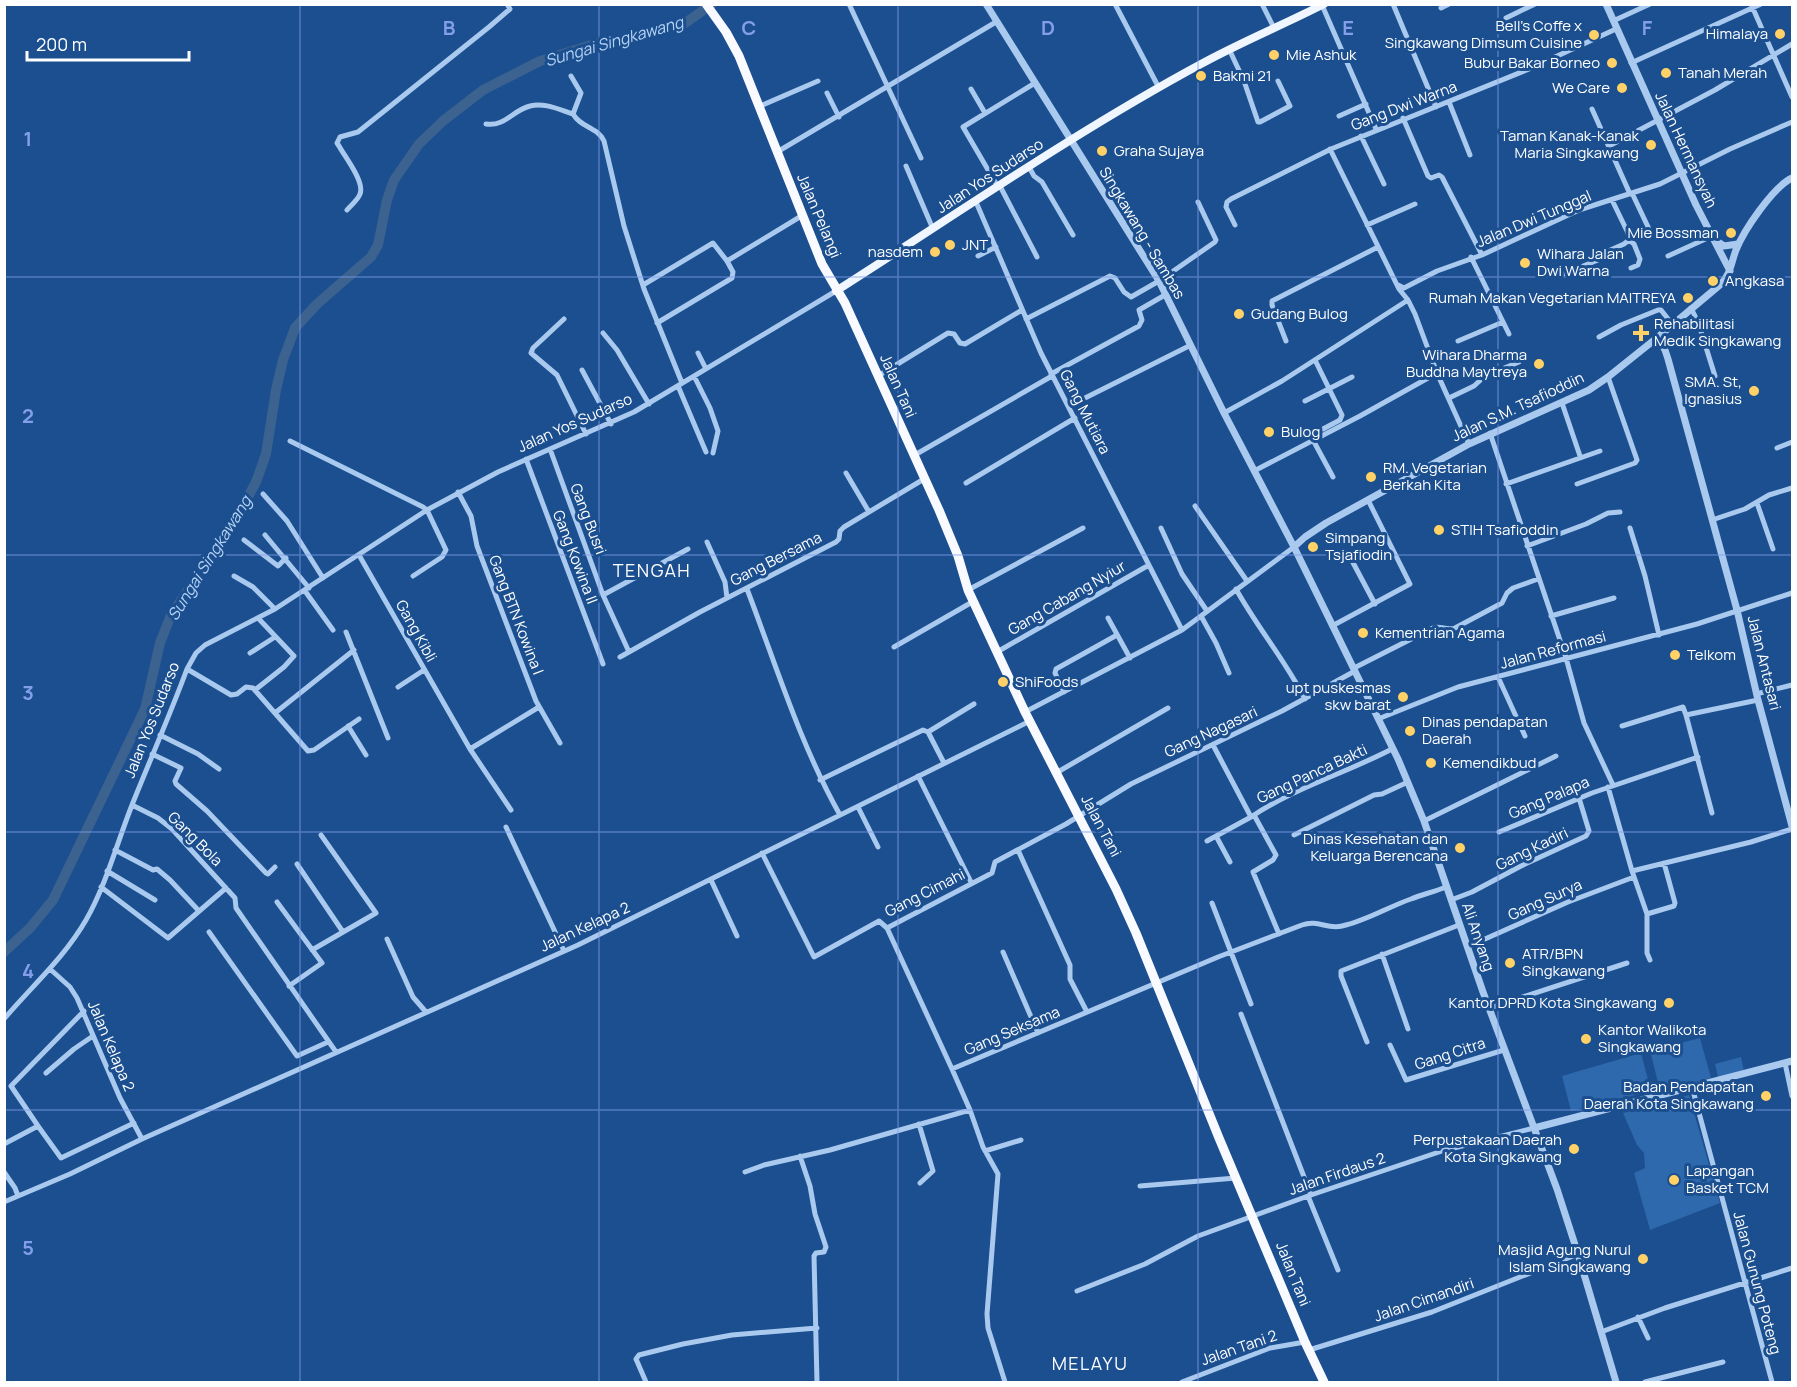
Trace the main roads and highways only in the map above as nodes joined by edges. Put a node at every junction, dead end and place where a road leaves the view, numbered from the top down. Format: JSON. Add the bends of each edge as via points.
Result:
{"nodes":[{"id":1,"x":706,"y":4,"type":"edge"},
{"id":2,"x":1323,"y":5,"type":"edge"},
{"id":3,"x":836,"y":291,"type":"junction"},
{"id":4,"x":1324,"y":1383,"type":"edge"}],
"edges":[{"from":1,"to":3,"type":"highway","name":"Jalan Pelangi","via":[[733,43]]},
{"from":2,"to":3,"type":"main road","name":"Jalan Yos Sudarso","via":[[1228,49],[1070,140]]},
{"from":3,"to":4,"type":"highway","name":"Jalan Tani","via":[[951,537],[968,590],[1158,982],[1252,1217]]}]}
